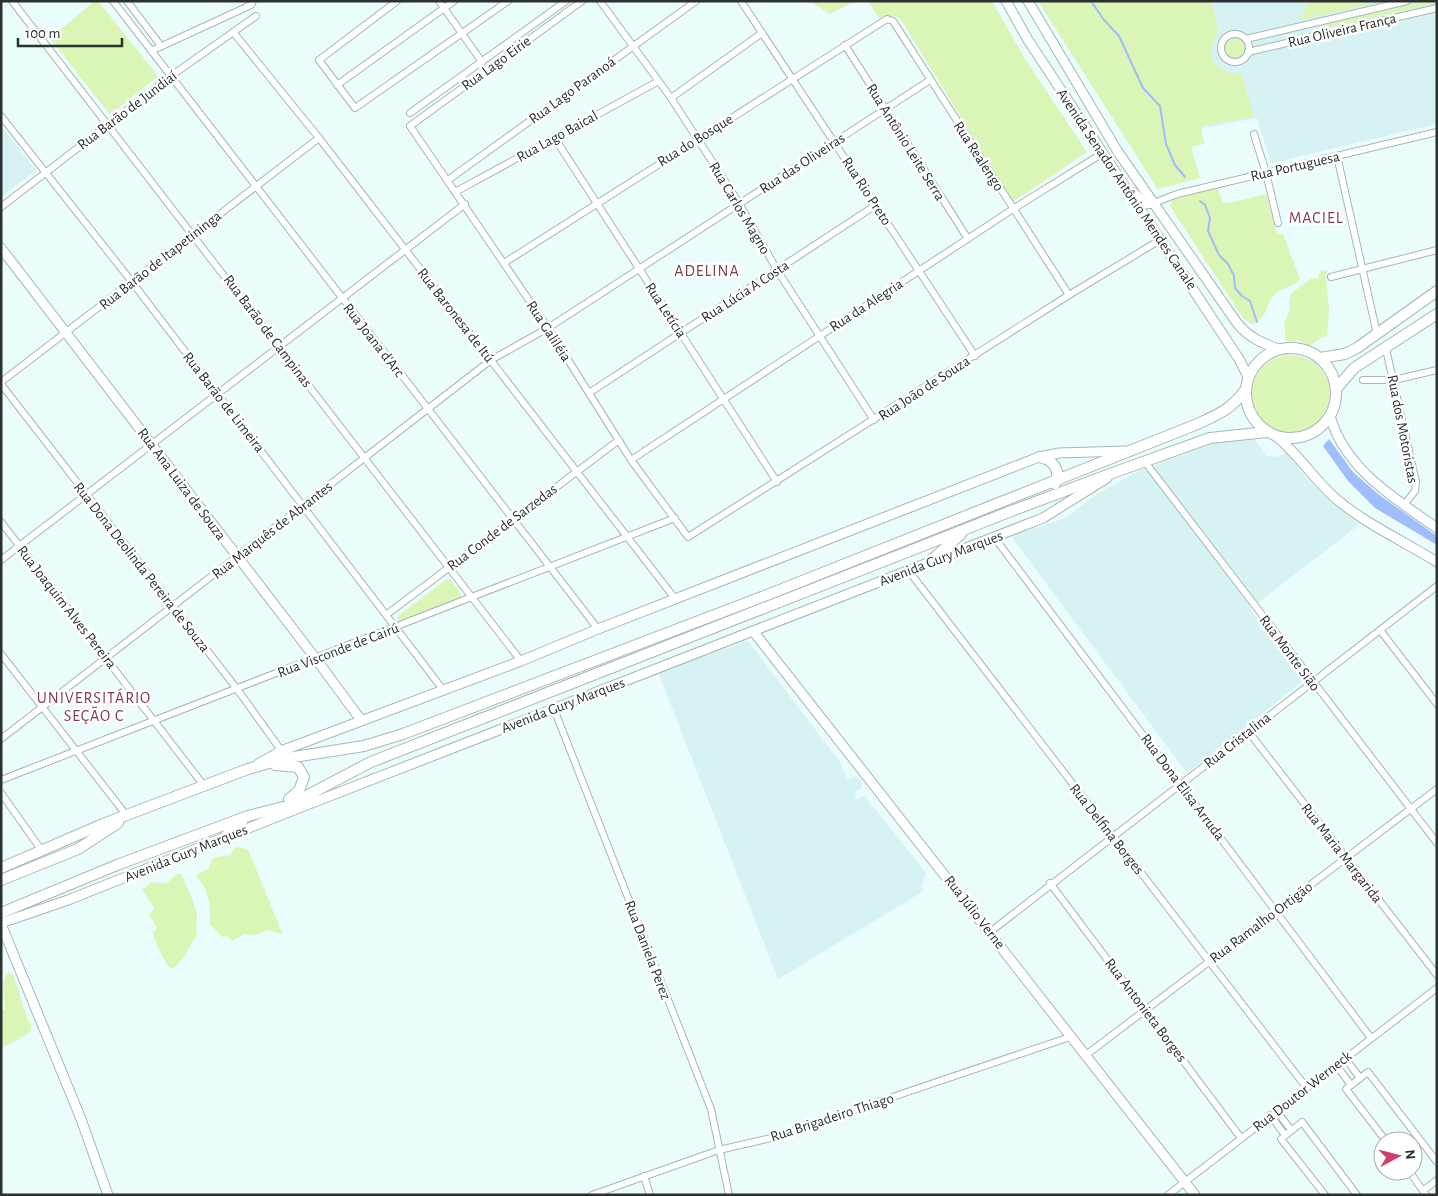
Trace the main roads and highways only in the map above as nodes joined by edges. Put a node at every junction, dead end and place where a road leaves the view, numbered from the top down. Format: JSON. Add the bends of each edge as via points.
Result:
{"nodes":[{"id":1,"x":1006,"y":1,"type":"edge"},
{"id":2,"x":1028,"y":1,"type":"edge"},
{"id":3,"x":1118,"y":152,"type":"junction"},
{"id":4,"x":1103,"y":153,"type":"junction"},
{"id":5,"x":1124,"y":185,"type":"junction"},
{"id":6,"x":1154,"y":203,"type":"junction"},
{"id":7,"x":1,"y":248,"type":"edge"},
{"id":8,"x":1437,"y":291,"type":"edge"},
{"id":9,"x":1437,"y":314,"type":"edge"},
{"id":10,"x":1278,"y":349,"type":"junction"},
{"id":11,"x":1320,"y":358,"type":"junction"},
{"id":12,"x":1248,"y":377,"type":"junction"},
{"id":13,"x":1246,"y":389,"type":"junction"},
{"id":14,"x":1336,"y":389,"type":"junction"},
{"id":15,"x":1330,"y":416,"type":"junction"},
{"id":16,"x":1271,"y":434,"type":"junction"},
{"id":17,"x":1131,"y":450,"type":"junction"},
{"id":18,"x":1039,"y":457,"type":"junction"},
{"id":19,"x":1118,"y":471,"type":"junction"},
{"id":20,"x":1057,"y":479,"type":"junction"},
{"id":21,"x":1014,"y":510,"type":"junction"},
{"id":22,"x":967,"y":528,"type":"junction"},
{"id":23,"x":1437,"y":528,"type":"edge"},
{"id":24,"x":1437,"y":562,"type":"edge"},
{"id":25,"x":928,"y":563,"type":"junction"},
{"id":26,"x":754,"y":631,"type":"junction"},
{"id":27,"x":361,"y":720,"type":"junction"},
{"id":28,"x":284,"y":754,"type":"junction"},
{"id":29,"x":248,"y":769,"type":"junction"},
{"id":30,"x":287,"y":806,"type":"junction"},
{"id":31,"x":299,"y":808,"type":"junction"},
{"id":32,"x":274,"y":810,"type":"junction"},
{"id":33,"x":127,"y":816,"type":"junction"},
{"id":34,"x":248,"y":816,"type":"junction"},
{"id":35,"x":222,"y":839,"type":"junction"},
{"id":36,"x":15,"y":860,"type":"junction"},
{"id":37,"x":1,"y":863,"type":"edge"},
{"id":38,"x":1,"y":868,"type":"edge"},
{"id":39,"x":1,"y":880,"type":"edge"},
{"id":40,"x":1,"y":913,"type":"edge"},
{"id":41,"x":1,"y":924,"type":"edge"},
{"id":42,"x":108,"y":1195,"type":"edge"},
{"id":43,"x":1194,"y":1195,"type":"edge"}],
"edges":[{"from":1,"to":4,"type":"main road","name":"Avenida Senador Antônio Mendes Canale"},
{"from":2,"to":3,"type":"main road","name":"Avenida Senador Antônio Mendes Canale"},
{"from":3,"to":4,"type":"main road","via":[[1112,148]]},
{"from":3,"to":6,"type":"main road","name":"Avenida Senador Antônio Mendes Canale"},
{"from":4,"to":5,"type":"main road","name":"Avenida Senador Antônio Mendes Canale"},
{"from":5,"to":6,"type":"main road","via":[[1145,204]]},
{"from":5,"to":12,"type":"main road","name":"Avenida Senador Antônio Mendes Canale","via":[[1239,358]]},
{"from":6,"to":10,"type":"main road","name":"Avenida Senador Antônio Mendes Canale","via":[[1243,331]]},
{"from":7,"to":27,"type":"main road","name":"Rua Ana Luiza de Souza"},
{"from":8,"to":11,"type":"main road","via":[[1345,354]]},
{"from":9,"to":14,"type":"main road","via":[[1354,368]]},
{"from":10,"to":11,"type":"main road","via":[[1305,350]]},
{"from":10,"to":12,"type":"main road","via":[[1260,359]]},
{"from":11,"to":14,"type":"main road","via":[[1333,377]]},
{"from":12,"to":13,"type":"main road"},
{"from":13,"to":16,"type":"main road","via":[[1250,413],[1257,424]]},
{"from":13,"to":17,"type":"main road","name":"Avenida Gury Marques","via":[[1228,409]]},
{"from":14,"to":15,"type":"main road"},
{"from":15,"to":16,"type":"main road","via":[[1307,436],[1291,439]]},
{"from":15,"to":23,"type":"main road","via":[[1334,431],[1350,456],[1376,484]]},
{"from":16,"to":19,"type":"main road","name":"Avenida Gury Marques","via":[[1210,438]]},
{"from":16,"to":24,"type":"main road","via":[[1288,446],[1328,491],[1362,519]]},
{"from":17,"to":18,"type":"main road","name":"Avenida Gury Marques"},
{"from":17,"to":20,"type":"main road","name":"Avenida Gury Marques"},
{"from":18,"to":20,"type":"main road","via":[[1052,463],[1058,472]]},
{"from":18,"to":27,"type":"main road","name":"Avenida Gury Marques","via":[[521,662]]},
{"from":19,"to":21,"type":"main road","name":"Avenida Gury Marques"},
{"from":19,"to":25,"type":"main road","name":"Avenida Gury Marques","via":[[1055,512]]},
{"from":20,"to":21,"type":"main road","via":[[1049,491]]},
{"from":20,"to":28,"type":"main road","name":"Avenida Gury Marques","via":[[403,734],[364,746]]},
{"from":21,"to":22,"type":"main road","name":"Avenida Gury Marques"},
{"from":22,"to":25,"type":"main road"},
{"from":22,"to":30,"type":"main road","name":"Avenida Gury Marques","via":[[371,762]]},
{"from":25,"to":26,"type":"main road","name":"Avenida Gury Marques"},
{"from":26,"to":31,"type":"main road","name":"Avenida Gury Marques"},
{"from":26,"to":43,"type":"main road","name":"Rua Júlio Verne"},
{"from":27,"to":28,"type":"main road","name":"Avenida Gury Marques"},
{"from":28,"to":29,"type":"main road","name":"Avenida Gury Marques"},
{"from":29,"to":32,"type":"main road","via":[[281,764],[298,767],[304,777],[303,784]]},
{"from":29,"to":33,"type":"main road","name":"Avenida Gury Marques"},
{"from":30,"to":31,"type":"main road"},
{"from":30,"to":32,"type":"main road","name":"Avenida Gury Marques"},
{"from":31,"to":35,"type":"main road","name":"Avenida Gury Marques"},
{"from":32,"to":34,"type":"main road","name":"Avenida Gury Marques"},
{"from":33,"to":36,"type":"main road","name":"Avenida Gury Marques"},
{"from":33,"to":39,"type":"main road","via":[[78,849]]},
{"from":34,"to":35,"type":"main road"},
{"from":34,"to":40,"type":"main road","name":"Avenida Gury Marques"},
{"from":35,"to":41,"type":"main road","name":"Avenida Gury Marques"},
{"from":36,"to":37,"type":"main road","name":"Avenida Gury Marques"},
{"from":36,"to":38,"type":"main road","name":"Avenida Gury Marques"},
{"from":41,"to":42,"type":"main road","via":[[81,1119]]}]}
